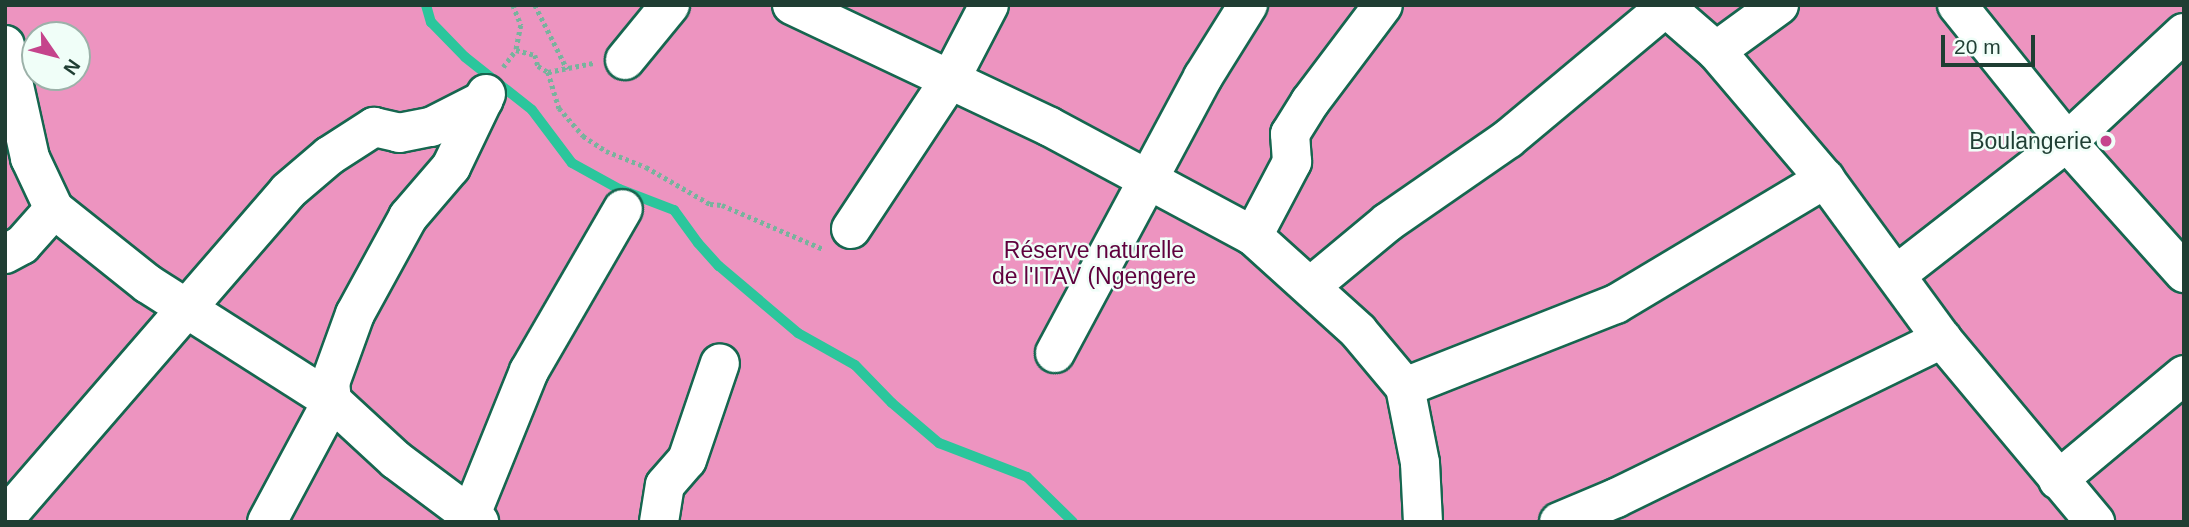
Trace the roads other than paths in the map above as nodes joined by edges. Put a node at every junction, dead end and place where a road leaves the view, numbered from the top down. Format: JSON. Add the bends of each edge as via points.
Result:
{"nodes":[{"id":1,"x":670,"y":5,"type":"edge"},
{"id":2,"x":792,"y":5,"type":"edge"},
{"id":3,"x":989,"y":5,"type":"edge"},
{"id":4,"x":1248,"y":5,"type":"edge"},
{"id":5,"x":1382,"y":5,"type":"edge"},
{"id":6,"x":1779,"y":5,"type":"edge"},
{"id":7,"x":1957,"y":5,"type":"edge"},
{"id":8,"x":1665,"y":6,"type":"edge"},
{"id":9,"x":2184,"y":33,"type":"edge"},
{"id":10,"x":5,"y":45,"type":"edge"},
{"id":11,"x":1716,"y":51,"type":"junction"},
{"id":12,"x":625,"y":60,"type":"dead end"},
{"id":13,"x":951,"y":78,"type":"junction"},
{"id":14,"x":2067,"y":142,"type":"junction"},
{"id":15,"x":1150,"y":179,"type":"junction"},
{"id":16,"x":1825,"y":179,"type":"junction"},
{"id":17,"x":54,"y":209,"type":"junction"},
{"id":18,"x":623,"y":209,"type":"dead end"},
{"id":19,"x":851,"y":229,"type":"road end"},
{"id":20,"x":1253,"y":236,"type":"junction"},
{"id":21,"x":5,"y":254,"type":"edge"},
{"id":22,"x":2184,"y":273,"type":"edge"},
{"id":23,"x":1896,"y":275,"type":"junction"},
{"id":24,"x":1311,"y":286,"type":"junction"},
{"id":25,"x":187,"y":310,"type":"junction"},
{"id":26,"x":1942,"y":339,"type":"junction"},
{"id":27,"x":1055,"y":354,"type":"dead end"},
{"id":28,"x":720,"y":363,"type":"dead end"},
{"id":29,"x":2184,"y":375,"type":"edge"},
{"id":30,"x":1405,"y":387,"type":"junction"},
{"id":31,"x":332,"y":401,"type":"junction"},
{"id":32,"x":2072,"y":508,"type":"edge"},
{"id":33,"x":5,"y":518,"type":"edge"},
{"id":34,"x":473,"y":520,"type":"edge"},
{"id":35,"x":267,"y":522,"type":"edge"},
{"id":36,"x":659,"y":522,"type":"edge"},
{"id":37,"x":1423,"y":522,"type":"edge"},
{"id":38,"x":1559,"y":522,"type":"edge"}],
"edges":[{"from":1,"to":12,"type":"street"},
{"from":2,"to":13,"type":"street"},
{"from":3,"to":13,"type":"street"},
{"from":4,"to":15,"type":"street","via":[[1203,77]]},
{"from":5,"to":20,"type":"street","via":[[1290,134],[1292,162]]},
{"from":6,"to":11,"type":"street"},
{"from":7,"to":14,"type":"street"},
{"from":8,"to":11,"type":"street"},
{"from":8,"to":24,"type":"street","via":[[1508,139],[1388,222]]},
{"from":9,"to":14,"type":"street"},
{"from":10,"to":17,"type":"street","via":[[30,158]]},
{"from":11,"to":16,"type":"street"},
{"from":13,"to":15,"type":"street"},
{"from":13,"to":19,"type":"street"},
{"from":14,"to":22,"type":"street"},
{"from":14,"to":23,"type":"street"},
{"from":15,"to":20,"type":"street"},
{"from":15,"to":27,"type":"street"},
{"from":16,"to":23,"type":"street"},
{"from":16,"to":30,"type":"street","via":[[1616,304]]},
{"from":17,"to":21,"type":"street","via":[[22,245]]},
{"from":17,"to":25,"type":"street","via":[[103,251]]},
{"from":18,"to":34,"type":"street","via":[[528,371]]},
{"from":20,"to":24,"type":"street"},
{"from":23,"to":26,"type":"street"},
{"from":24,"to":30,"type":"street","via":[[1358,331]]},
{"from":25,"to":31,"type":"street"},
{"from":25,"to":31,"type":"street","via":[[288,191],[329,156],[374,127],[399,133],[430,127],[492,85],[451,167],[408,218],[355,314],[330,383]]},
{"from":25,"to":33,"type":"street"},
{"from":26,"to":32,"type":"street"},
{"from":26,"to":38,"type":"street"},
{"from":28,"to":36,"type":"street","via":[[687,460],[665,485]]},
{"from":29,"to":32,"type":"street"},
{"from":30,"to":37,"type":"street","via":[[1420,463]]},
{"from":31,"to":34,"type":"street","via":[[396,460]]},
{"from":31,"to":35,"type":"street"}]}
